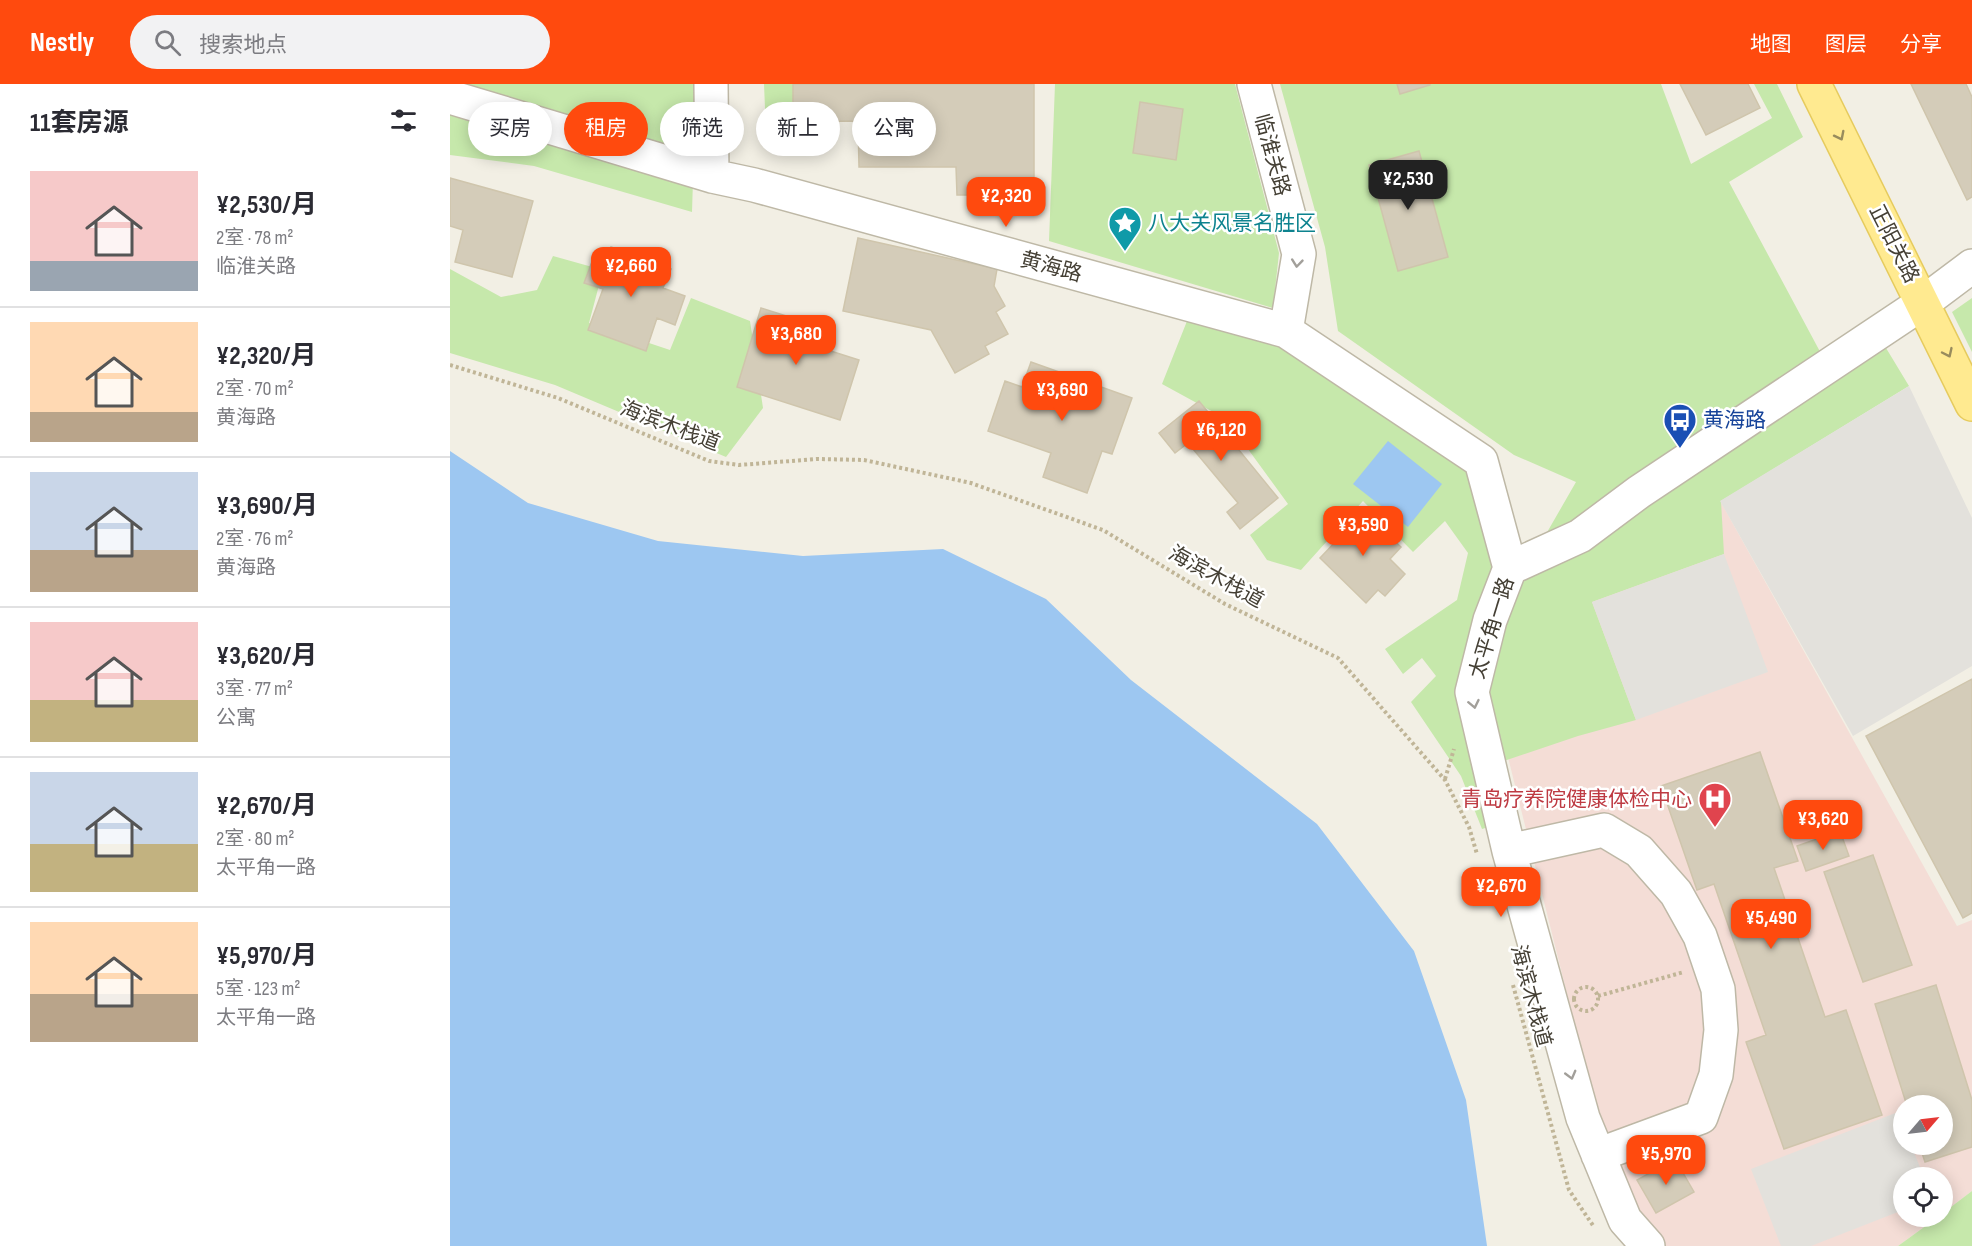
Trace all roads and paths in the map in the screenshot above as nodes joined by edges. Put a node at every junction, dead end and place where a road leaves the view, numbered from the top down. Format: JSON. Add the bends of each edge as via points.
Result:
{"nodes":[{"id":1,"x":711,"y":84,"type":"edge"},
{"id":2,"x":1254,"y":84,"type":"edge"},
{"id":3,"x":1814,"y":84,"type":"edge"},
{"id":4,"x":450,"y":97,"type":"edge"},
{"id":5,"x":712,"y":176,"type":"junction"},
{"id":6,"x":1972,"y":266,"type":"edge"},
{"id":7,"x":1924,"y":302,"type":"junction"},
{"id":8,"x":1286,"y":332,"type":"junction"},
{"id":9,"x":450,"y":365,"type":"edge"},
{"id":10,"x":1972,"y":404,"type":"edge"},
{"id":11,"x":1510,"y":568,"type":"junction"},
{"id":12,"x":1494,"y":856,"type":"junction"},
{"id":13,"x":1710,"y":965,"type":"junction"},
{"id":14,"x":1510,"y":975,"type":"dead end"},
{"id":15,"x":1598,"y":996,"type":"junction"},
{"id":16,"x":1598,"y":1155,"type":"junction"},
{"id":17,"x":1596,"y":1229,"type":"dead end"},
{"id":18,"x":1648,"y":1246,"type":"edge"}],
"edges":[{"from":1,"to":5,"type":"street"},
{"from":2,"to":8,"type":"street","name":"临淮关路","one_way":true,"via":[[1299,254]]},
{"from":3,"to":7,"type":"main road","name":"正阳关路","one_way":true},
{"from":4,"to":5,"type":"street","name":"黄海路"},
{"from":5,"to":8,"type":"street","name":"黄海路"},
{"from":6,"to":7,"type":"street","name":"太平角一路"},
{"from":7,"to":10,"type":"main road","name":"正阳关路","one_way":true},
{"from":7,"to":11,"type":"street","name":"太平角一路","via":[[1638,492],[1580,536]]},
{"from":8,"to":11,"type":"street","name":"黄海路","via":[[1481,461]]},
{"from":9,"to":12,"type":"path","name":"海滨木栈道","via":[[558,398],[710,461],[739,465],[864,460],[971,483],[1104,530],[1225,604],[1338,658],[1445,780],[1470,827]]},
{"from":11,"to":12,"type":"street","name":"太平角一路","one_way":true,"via":[[1490,620],[1472,692]]},
{"from":12,"to":13,"type":"street","via":[[1604,830],[1639,851],[1676,893],[1700,936]]},
{"from":12,"to":16,"type":"street","name":"太平角一路","one_way":true},
{"from":13,"to":15,"type":"path"},
{"from":13,"to":16,"type":"street","via":[[1718,989],[1721,1030],[1716,1075],[1701,1117]]},
{"from":14,"to":17,"type":"path","name":"海滨木栈道","via":[[1569,1190]]},
{"from":15,"to":15,"type":"path","via":[[1591,1010],[1583,1010],[1575,1003],[1575,995],[1583,987],[1594,990]]},
{"from":16,"to":18,"type":"street","name":"太平角一路","via":[[1625,1220]]}]}
